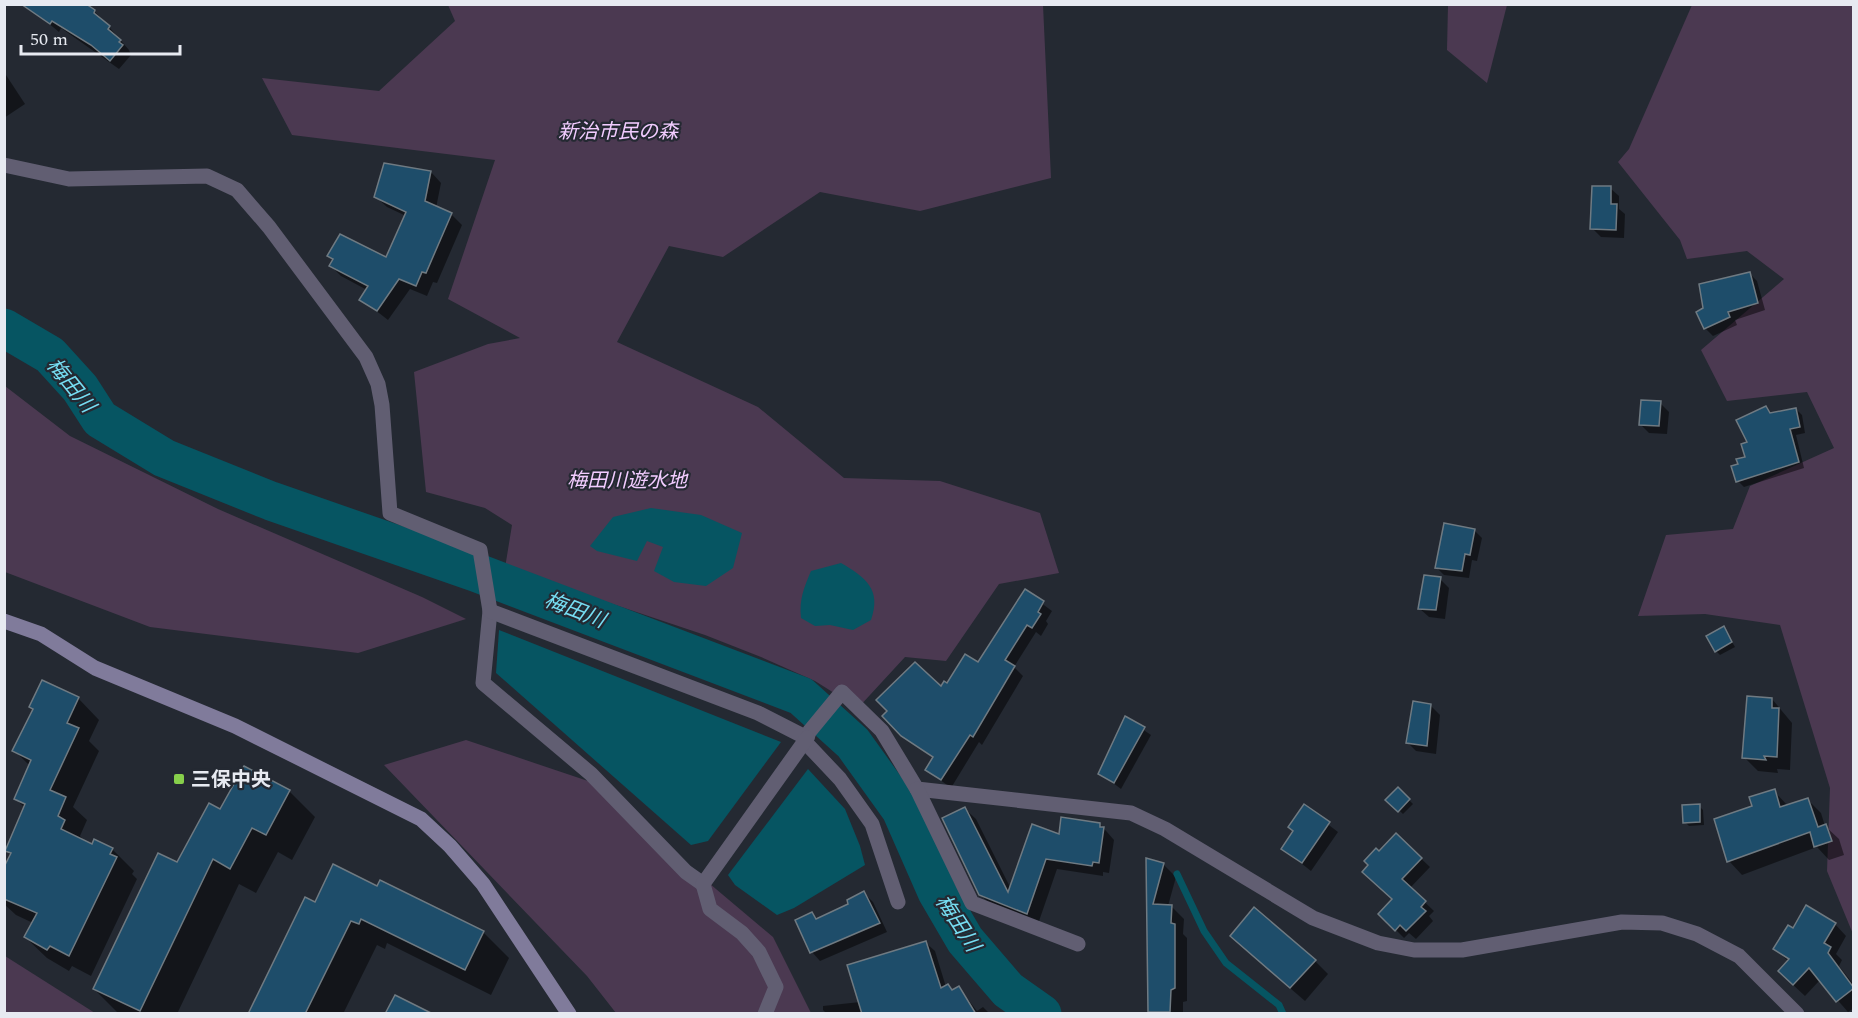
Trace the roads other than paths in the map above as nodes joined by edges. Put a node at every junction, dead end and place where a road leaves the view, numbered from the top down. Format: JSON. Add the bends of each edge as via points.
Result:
{"nodes":[{"id":1,"x":4,"y":165,"type":"edge"},
{"id":2,"x":490,"y":609,"type":"junction"},
{"id":3,"x":4,"y":621,"type":"edge"},
{"id":4,"x":807,"y":737,"type":"junction"},
{"id":5,"x":917,"y":789,"type":"junction"},
{"id":6,"x":703,"y":884,"type":"junction"},
{"id":7,"x":898,"y":902,"type":"dead end"},
{"id":8,"x":1078,"y":944,"type":"dead end"},
{"id":9,"x":569,"y":1014,"type":"edge"},
{"id":10,"x":765,"y":1014,"type":"edge"},
{"id":11,"x":1797,"y":1014,"type":"edge"}],
"edges":[{"from":1,"to":2,"type":"street","via":[[69,179],[207,176],[237,190],[366,357],[378,384],[390,513],[480,550]]},
{"from":2,"to":4,"type":"street","via":[[758,713]]},
{"from":2,"to":6,"type":"street","via":[[483,683],[591,774],[686,872]]},
{"from":3,"to":9,"type":"street","via":[[41,634],[95,668],[235,726],[421,819],[483,884]]},
{"from":4,"to":5,"type":"street","via":[[842,692],[882,731]]},
{"from":4,"to":6,"type":"street"},
{"from":4,"to":7,"type":"street","via":[[872,824]]},
{"from":5,"to":8,"type":"street","via":[[972,903]]},
{"from":5,"to":11,"type":"street","via":[[1131,813],[1165,829],[1313,918],[1378,943],[1414,950],[1462,950],[1622,922],[1662,922],[1697,934],[1739,956]]},
{"from":6,"to":10,"type":"street","via":[[710,909],[759,952],[776,987]]}]}
